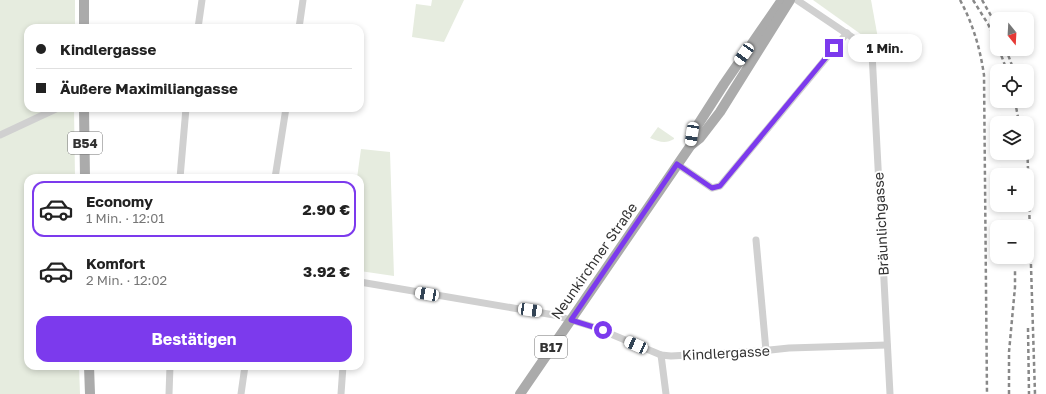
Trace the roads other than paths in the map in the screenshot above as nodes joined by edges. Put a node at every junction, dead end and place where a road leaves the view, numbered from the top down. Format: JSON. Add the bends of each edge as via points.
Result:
{"nodes":[{"id":1,"x":84,"y":0,"type":"edge"},
{"id":2,"x":202,"y":0,"type":"edge"},
{"id":3,"x":303,"y":0,"type":"edge"},
{"id":4,"x":782,"y":0,"type":"edge"},
{"id":5,"x":790,"y":0,"type":"edge"},
{"id":6,"x":797,"y":0,"type":"edge"},
{"id":7,"x":84,"y":24,"type":"edge"},
{"id":8,"x":199,"y":24,"type":"edge"},
{"id":9,"x":300,"y":24,"type":"edge"},
{"id":10,"x":847,"y":33,"type":"junction"},
{"id":11,"x":49,"y":112,"type":"edge"},
{"id":12,"x":84,"y":112,"type":"edge"},
{"id":13,"x":186,"y":112,"type":"edge"},
{"id":14,"x":285,"y":112,"type":"edge"},
{"id":15,"x":0,"y":135,"type":"edge"},
{"id":16,"x":691,"y":145,"type":"junction"},
{"id":17,"x":677,"y":164,"type":"junction"},
{"id":18,"x":85,"y":174,"type":"edge"},
{"id":19,"x":180,"y":174,"type":"edge"},
{"id":20,"x":276,"y":174,"type":"edge"},
{"id":21,"x":756,"y":240,"type":"dead end"},
{"id":22,"x":364,"y":283,"type":"edge"},
{"id":23,"x":571,"y":320,"type":"junction"},
{"id":24,"x":887,"y":345,"type":"junction"},
{"id":25,"x":766,"y":351,"type":"junction"},
{"id":26,"x":661,"y":355,"type":"junction"},
{"id":27,"x":89,"y":370,"type":"edge"},
{"id":28,"x":170,"y":370,"type":"edge"},
{"id":29,"x":244,"y":370,"type":"edge"},
{"id":30,"x":343,"y":370,"type":"edge"},
{"id":31,"x":90,"y":394,"type":"edge"},
{"id":32,"x":169,"y":394,"type":"edge"},
{"id":33,"x":241,"y":394,"type":"edge"},
{"id":34,"x":341,"y":394,"type":"edge"},
{"id":35,"x":520,"y":394,"type":"edge"},
{"id":36,"x":666,"y":394,"type":"edge"},
{"id":37,"x":890,"y":394,"type":"edge"}],
"edges":[{"from":1,"to":7,"type":"main road"},
{"from":2,"to":8,"type":"street"},
{"from":3,"to":9,"type":"street"},
{"from":4,"to":16,"type":"main road","name":"Neunkirchner Straße","number":"B17","via":[[692,134]]},
{"from":5,"to":16,"type":"main road","name":"Neunkirchner Straße","number":"B17","via":[[720,112],[700,138]]},
{"from":6,"to":10,"type":"street"},
{"from":10,"to":17,"type":"street","via":[[720,186],[712,188]]},
{"from":10,"to":24,"type":"street","name":"Bräunlichgasse","via":[[872,53]]},
{"from":11,"to":15,"type":"street"},
{"from":12,"to":18,"type":"main road","number":"B54"},
{"from":13,"to":19,"type":"street"},
{"from":14,"to":20,"type":"street"},
{"from":16,"to":17,"type":"main road","name":"Neunkirchner Straße","number":"B17"},
{"from":17,"to":23,"type":"main road","name":"Neunkirchner Straße","number":"B17"},
{"from":21,"to":25,"type":"street"},
{"from":22,"to":23,"type":"street","name":"Kindlergasse","via":[[541,312]]},
{"from":23,"to":26,"type":"street","name":"Kindlergasse"},
{"from":23,"to":35,"type":"main road","name":"Neunkirchner Straße","number":"B17"},
{"from":24,"to":25,"type":"street","name":"Kindlergasse"},
{"from":24,"to":37,"type":"street","name":"Bräunlichgasse"},
{"from":25,"to":26,"type":"street","name":"Kindlergasse"},
{"from":26,"to":36,"type":"street"},
{"from":27,"to":31,"type":"main road"},
{"from":28,"to":32,"type":"street"},
{"from":29,"to":33,"type":"street"},
{"from":30,"to":34,"type":"street"}]}
